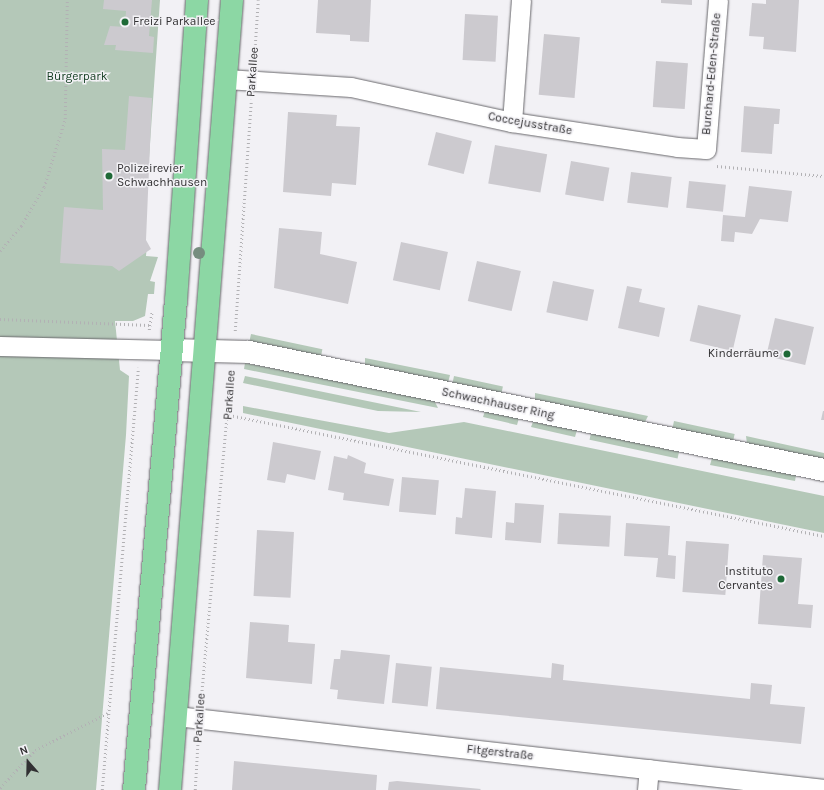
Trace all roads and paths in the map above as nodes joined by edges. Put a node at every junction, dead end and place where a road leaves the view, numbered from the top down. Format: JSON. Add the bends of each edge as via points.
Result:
{"nodes":[{"id":1,"x":67,"y":0,"type":"edge"},
{"id":2,"x":197,"y":0,"type":"edge"},
{"id":3,"x":232,"y":0,"type":"edge"},
{"id":4,"x":258,"y":0,"type":"edge"},
{"id":5,"x":521,"y":0,"type":"edge"},
{"id":6,"x":718,"y":0,"type":"edge"},
{"id":7,"x":226,"y":80,"type":"junction"},
{"id":8,"x":252,"y":81,"type":"junction"},
{"id":9,"x":512,"y":122,"type":"junction"},
{"id":10,"x":706,"y":148,"type":"junction"},
{"id":11,"x":824,"y":176,"type":"edge"},
{"id":12,"x":0,"y":251,"type":"edge"},
{"id":13,"x":153,"y":306,"type":"dead end"},
{"id":14,"x":0,"y":319,"type":"edge"},
{"id":15,"x":150,"y":325,"type":"junction"},
{"id":16,"x":0,"y":346,"type":"edge"},
{"id":17,"x":145,"y":349,"type":"junction"},
{"id":18,"x":171,"y":350,"type":"junction"},
{"id":19,"x":206,"y":351,"type":"junction"},
{"id":20,"x":233,"y":351,"type":"junction"},
{"id":21,"x":229,"y":416,"type":"junction"},
{"id":22,"x":824,"y":470,"type":"edge"},
{"id":23,"x":824,"y":536,"type":"edge"},
{"id":24,"x":108,"y":712,"type":"junction"},
{"id":25,"x":176,"y":716,"type":"junction"},
{"id":26,"x":199,"y":719,"type":"junction"},
{"id":27,"x":649,"y":769,"type":"junction"},
{"id":28,"x":0,"y":788,"type":"edge"},
{"id":29,"x":824,"y":789,"type":"edge"},
{"id":30,"x":102,"y":790,"type":"edge"},
{"id":31,"x":134,"y":790,"type":"edge"},
{"id":32,"x":170,"y":790,"type":"edge"},
{"id":33,"x":195,"y":790,"type":"edge"},
{"id":34,"x":647,"y":790,"type":"edge"}],
"edges":[{"from":1,"to":12,"type":"path","via":[[65,119],[44,187],[21,226]]},
{"from":2,"to":18,"type":"main road"},
{"from":3,"to":7,"type":"main road","name":"Parkallee"},
{"from":4,"to":8,"type":"path","name":"Parkallee"},
{"from":5,"to":9,"type":"street"},
{"from":6,"to":10,"type":"street","name":"Burchard-Eden-Straße"},
{"from":7,"to":8,"type":"street","name":"Coccejusstraße"},
{"from":7,"to":19,"type":"main road","name":"Parkallee"},
{"from":8,"to":9,"type":"street","name":"Coccejusstraße","via":[[351,87]]},
{"from":8,"to":20,"type":"path","name":"Parkallee"},
{"from":9,"to":10,"type":"street","name":"Coccejusstraße","via":[[677,148]]},
{"from":10,"to":11,"type":"path","via":[[713,166]]},
{"from":13,"to":15,"type":"path"},
{"from":14,"to":15,"type":"path"},
{"from":15,"to":17,"type":"path"},
{"from":16,"to":17,"type":"street"},
{"from":17,"to":18,"type":"street"},
{"from":17,"to":24,"type":"path","via":[[137,369]]},
{"from":18,"to":19,"type":"main road","name":"Schwachhauser Ring"},
{"from":18,"to":31,"type":"main road"},
{"from":19,"to":20,"type":"main road","name":"Schwachhauser Ring"},
{"from":19,"to":25,"type":"main road","name":"Parkallee"},
{"from":20,"to":21,"type":"path","name":"Parkallee"},
{"from":20,"to":22,"type":"main road","name":"Schwachhauser Ring"},
{"from":21,"to":23,"type":"path"},
{"from":21,"to":26,"type":"path","name":"Parkallee"},
{"from":24,"to":28,"type":"path","via":[[35,750]]},
{"from":24,"to":30,"type":"path"},
{"from":25,"to":26,"type":"street","name":"Fitgerstraße"},
{"from":25,"to":32,"type":"main road","name":"Parkallee"},
{"from":26,"to":27,"type":"street","name":"Fitgerstraße"},
{"from":26,"to":33,"type":"path","name":"Parkallee"},
{"from":27,"to":29,"type":"street","name":"Fitgerstraße"},
{"from":27,"to":34,"type":"street"}]}
